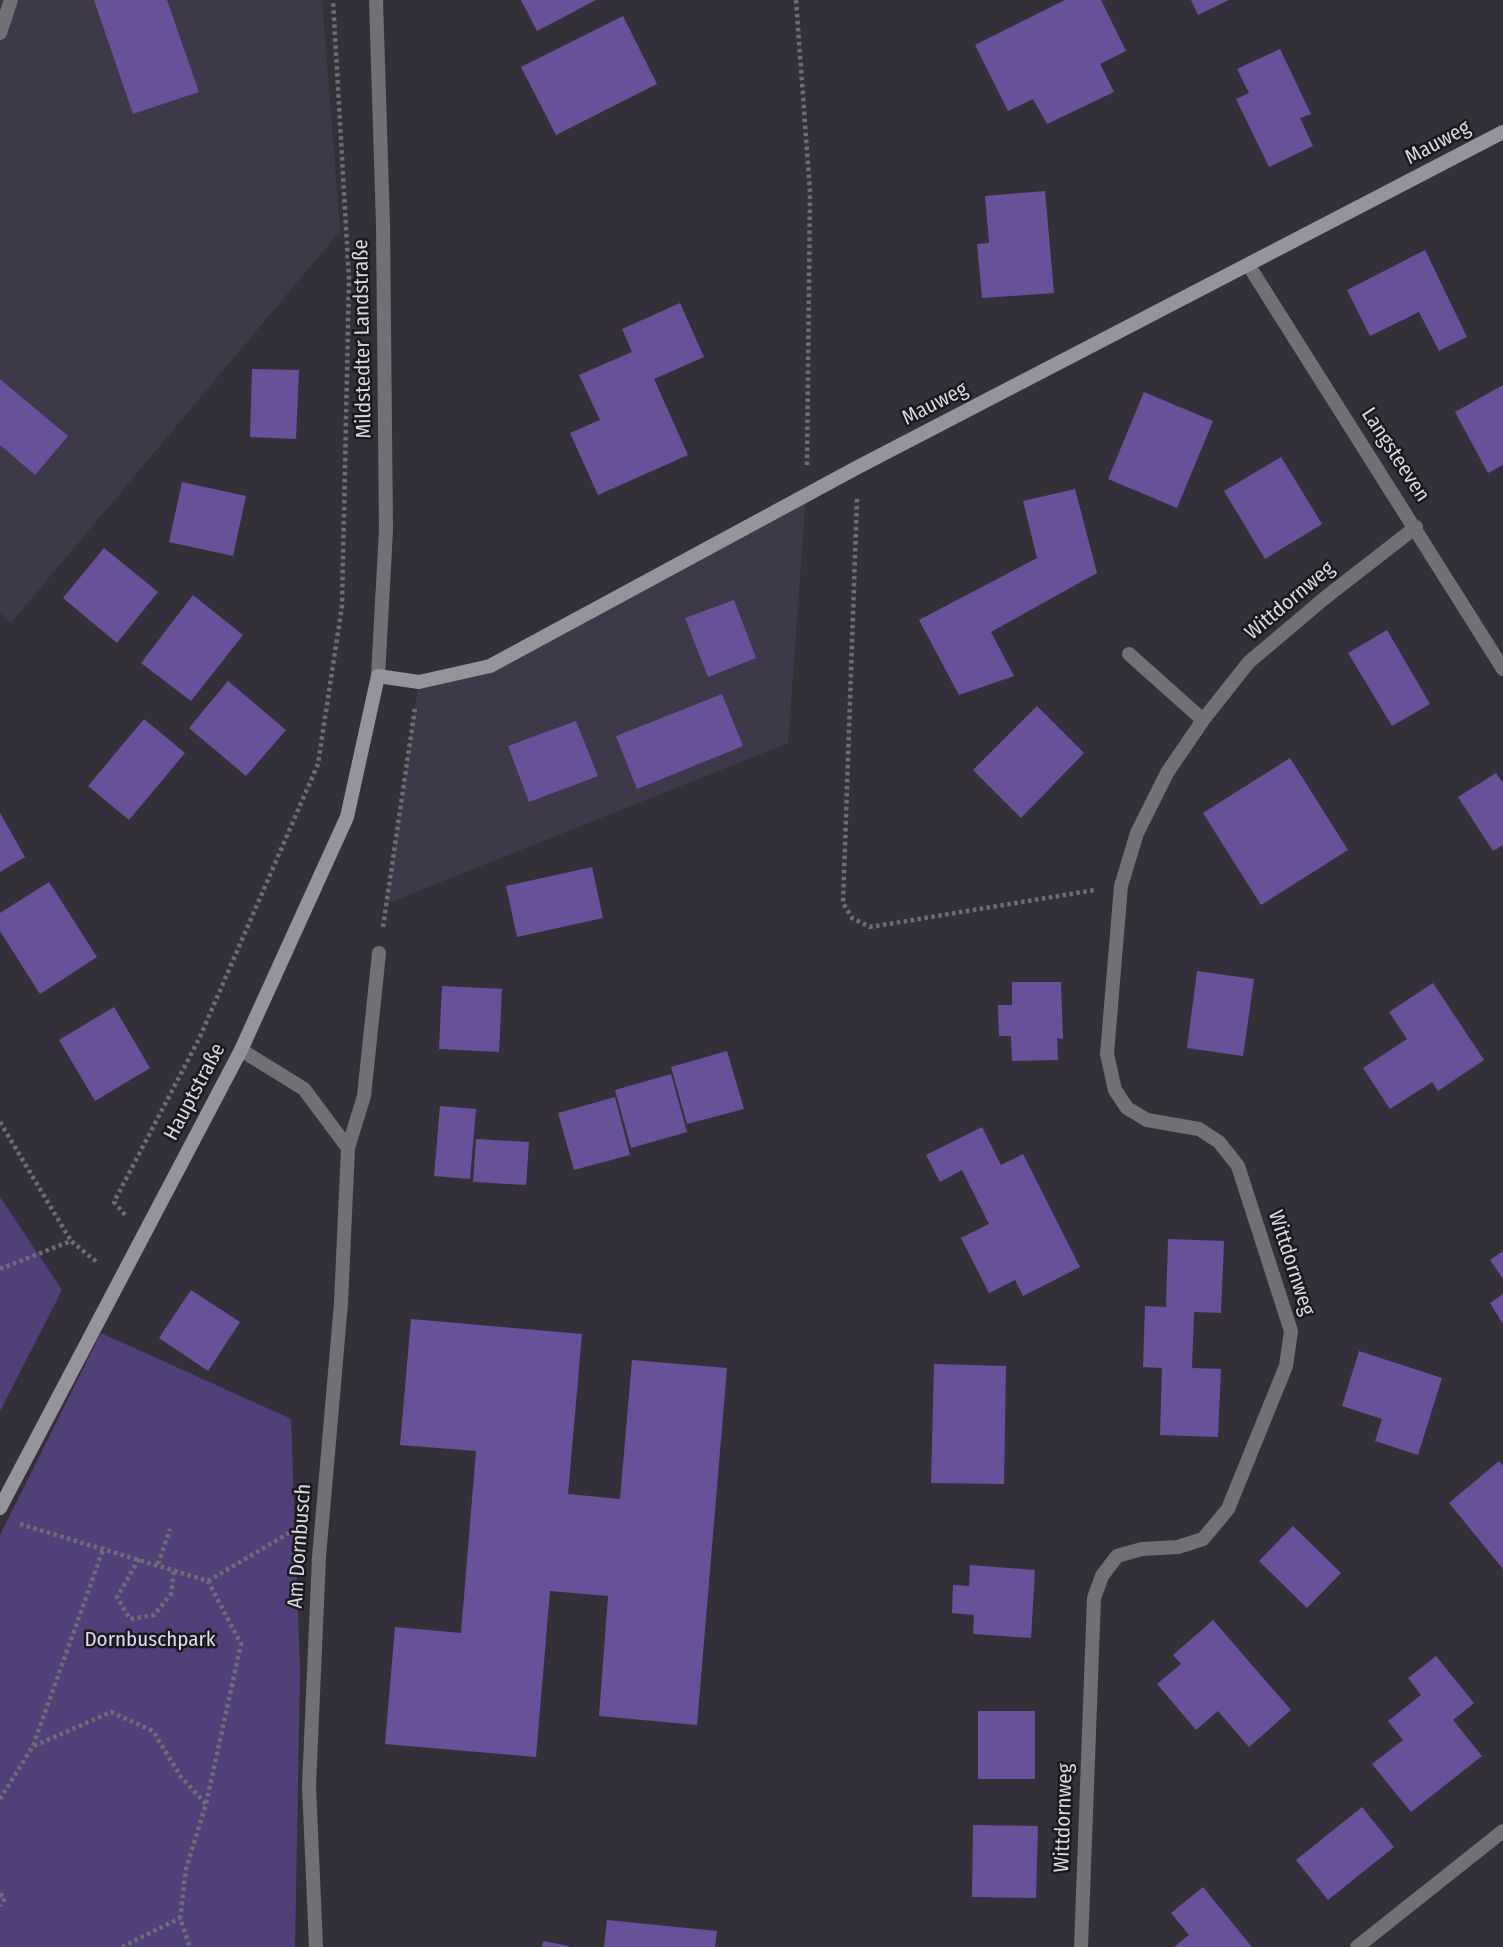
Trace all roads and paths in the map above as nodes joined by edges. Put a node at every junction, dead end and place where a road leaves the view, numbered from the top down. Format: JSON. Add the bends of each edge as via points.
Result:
{"nodes":[{"id":1,"x":11,"y":0,"type":"edge"},
{"id":2,"x":333,"y":0,"type":"edge"},
{"id":3,"x":376,"y":0,"type":"edge"},
{"id":4,"x":796,"y":0,"type":"edge"},
{"id":5,"x":0,"y":33,"type":"edge"},
{"id":6,"x":1503,"y":132,"type":"edge"},
{"id":7,"x":1249,"y":266,"type":"junction"},
{"id":8,"x":858,"y":467,"type":"junction"},
{"id":9,"x":807,"y":494,"type":"junction"},
{"id":10,"x":1416,"y":527,"type":"junction"},
{"id":11,"x":1129,"y":654,"type":"dead end"},
{"id":12,"x":1503,"y":669,"type":"edge"},
{"id":13,"x":378,"y":677,"type":"junction"},
{"id":14,"x":419,"y":682,"type":"junction"},
{"id":15,"x":1203,"y":720,"type":"junction"},
{"id":16,"x":1121,"y":886,"type":"junction"},
{"id":17,"x":379,"y":953,"type":"joint"},
{"id":18,"x":241,"y":1050,"type":"junction"},
{"id":19,"x":0,"y":1122,"type":"edge"},
{"id":20,"x":348,"y":1148,"type":"junction"},
{"id":21,"x":142,"y":1236,"type":"junction"},
{"id":22,"x":71,"y":1241,"type":"junction"},
{"id":23,"x":0,"y":1269,"type":"edge"},
{"id":24,"x":120,"y":1281,"type":"junction"},
{"id":25,"x":0,"y":1508,"type":"edge"},
{"id":26,"x":322,"y":1513,"type":"junction"},
{"id":27,"x":13,"y":1522,"type":"dead end"},
{"id":28,"x":170,"y":1529,"type":"dead end"},
{"id":29,"x":104,"y":1547,"type":"junction"},
{"id":30,"x":139,"y":1559,"type":"junction"},
{"id":31,"x":158,"y":1564,"type":"junction"},
{"id":32,"x":174,"y":1570,"type":"junction"},
{"id":33,"x":208,"y":1581,"type":"junction"},
{"id":34,"x":33,"y":1746,"type":"junction"},
{"id":35,"x":0,"y":1799,"type":"edge"},
{"id":36,"x":206,"y":1804,"type":"junction"},
{"id":37,"x":1503,"y":1830,"type":"edge"},
{"id":38,"x":0,"y":1894,"type":"edge"},
{"id":39,"x":0,"y":1906,"type":"edge"},
{"id":40,"x":180,"y":1918,"type":"junction"},
{"id":41,"x":122,"y":1947,"type":"edge"},
{"id":42,"x":190,"y":1947,"type":"edge"},
{"id":43,"x":317,"y":1947,"type":"edge"},
{"id":44,"x":1081,"y":1947,"type":"edge"},
{"id":45,"x":1357,"y":1947,"type":"edge"}],
"edges":[{"from":1,"to":5,"type":"street"},
{"from":2,"to":21,"type":"path","via":[[349,293],[342,606],[318,764],[200,1039],[114,1202]]},
{"from":3,"to":13,"type":"street","name":"Mildstedter Landstraße","via":[[386,530]]},
{"from":4,"to":9,"type":"path","via":[[810,192]]},
{"from":6,"to":7,"type":"street","name":"Mauweg"},
{"from":7,"to":8,"type":"street","name":"Mauweg"},
{"from":7,"to":10,"type":"street","name":"Langsteeven"},
{"from":8,"to":9,"type":"street","name":"Mauweg"},
{"from":8,"to":16,"type":"path","via":[[843,903],[852,918],[870,926]]},
{"from":9,"to":14,"type":"street","name":"Mauweg","via":[[490,666]]},
{"from":10,"to":12,"type":"street","name":"Langsteeven"},
{"from":10,"to":15,"type":"street","name":"Wittdornweg","via":[[1248,663]]},
{"from":11,"to":15,"type":"street"},
{"from":13,"to":14,"type":"street","name":"Mauweg"},
{"from":13,"to":18,"type":"street","name":"Hauptstraße","via":[[346,817]]},
{"from":14,"to":17,"type":"path"},
{"from":15,"to":16,"type":"street","name":"Wittdornweg","via":[[1167,773],[1143,821]]},
{"from":16,"to":44,"type":"street","name":"Wittdornweg","via":[[1107,1054],[1115,1090],[1127,1108],[1147,1120],[1199,1129],[1219,1142],[1238,1166],[1290,1331],[1286,1366],[1228,1508],[1203,1539],[1178,1548],[1142,1549],[1117,1556],[1102,1576],[1094,1598]]},
{"from":17,"to":20,"type":"street","name":"Am Dornbusch","via":[[364,1096]]},
{"from":18,"to":20,"type":"street","via":[[304,1089]]},
{"from":18,"to":21,"type":"street","name":"Hauptstraße"},
{"from":19,"to":22,"type":"path"},
{"from":20,"to":26,"type":"street","name":"Am Dornbusch","via":[[341,1303]]},
{"from":21,"to":24,"type":"street","name":"Hauptstraße"},
{"from":22,"to":23,"type":"path"},
{"from":22,"to":24,"type":"path"},
{"from":24,"to":25,"type":"street","name":"Hauptstraße"},
{"from":26,"to":33,"type":"path"},
{"from":26,"to":43,"type":"street","name":"Am Dornbusch","via":[[309,1786]]},
{"from":27,"to":29,"type":"path"},
{"from":28,"to":31,"type":"path"},
{"from":29,"to":30,"type":"path"},
{"from":29,"to":34,"type":"path"},
{"from":30,"to":31,"type":"path"},
{"from":30,"to":32,"type":"path","via":[[117,1597],[130,1619],[154,1615],[171,1594]]},
{"from":31,"to":32,"type":"path"},
{"from":32,"to":33,"type":"path"},
{"from":33,"to":36,"type":"path","via":[[241,1644]]},
{"from":34,"to":35,"type":"path"},
{"from":34,"to":36,"type":"path","via":[[111,1712],[153,1731],[181,1777]]},
{"from":36,"to":40,"type":"path","via":[[186,1869]]},
{"from":37,"to":45,"type":"street"},
{"from":38,"to":39,"type":"path","via":[[5,1898]]},
{"from":40,"to":41,"type":"path"},
{"from":40,"to":42,"type":"path"}]}
